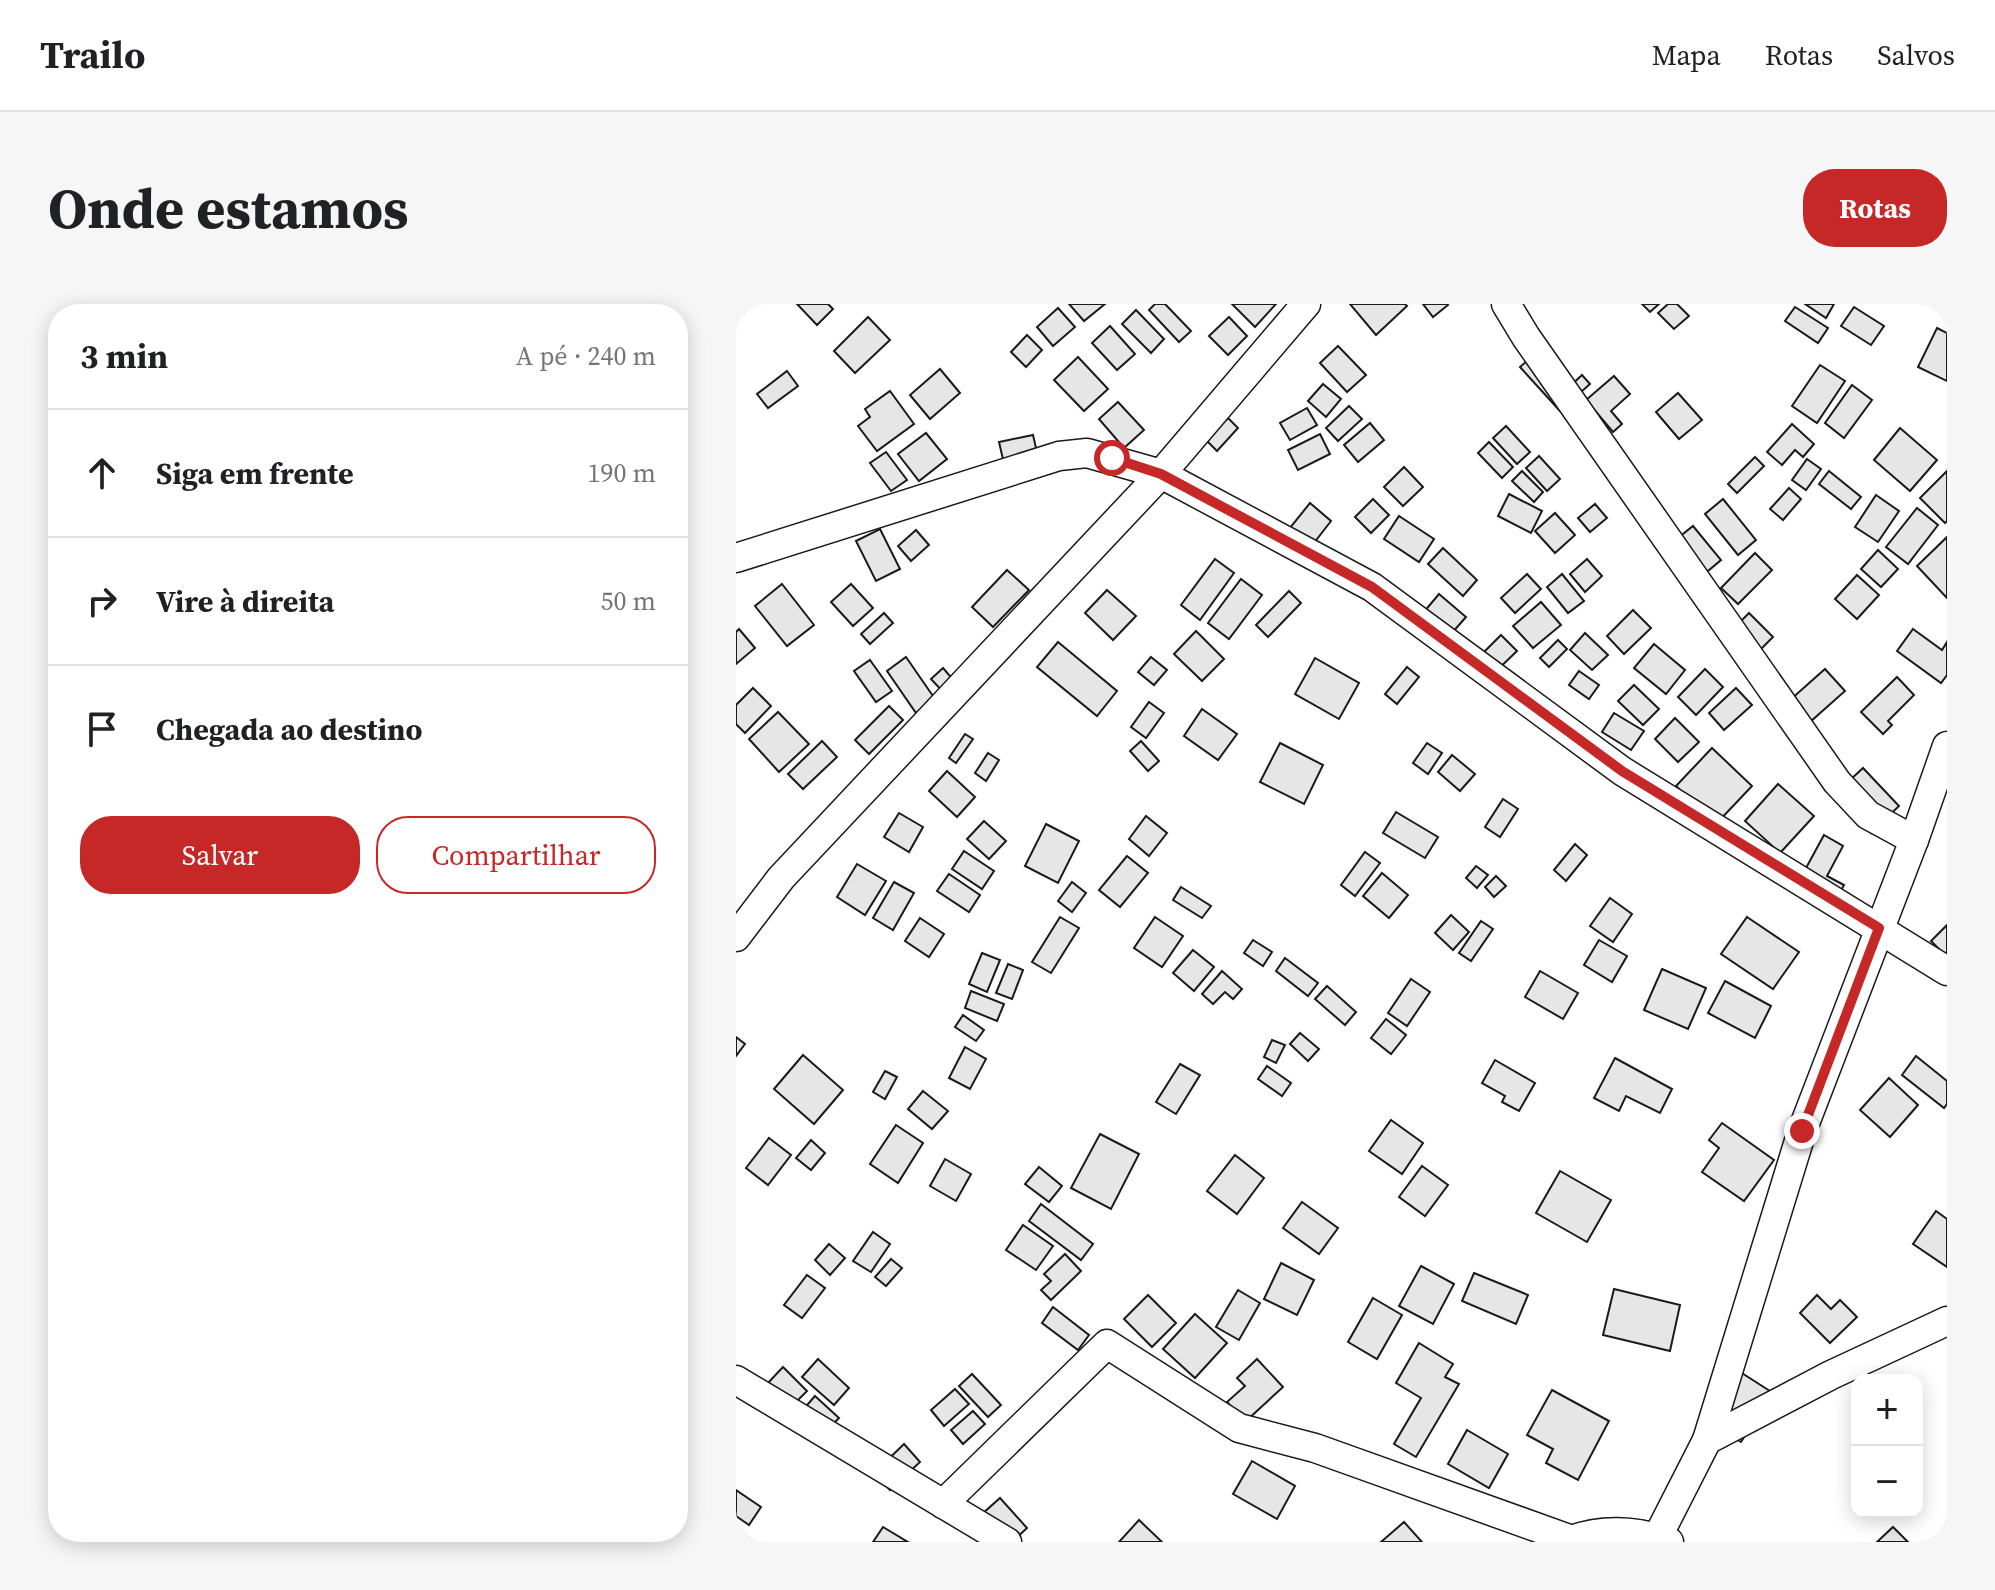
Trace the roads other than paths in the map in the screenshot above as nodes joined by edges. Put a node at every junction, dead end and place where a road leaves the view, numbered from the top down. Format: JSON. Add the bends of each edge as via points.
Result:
{"nodes":[{"id":1,"x":1306,"y":304,"type":"edge"},
{"id":2,"x":1506,"y":304,"type":"edge"},
{"id":3,"x":1161,"y":474,"type":"junction"},
{"id":4,"x":736,"y":558,"type":"edge"},
{"id":5,"x":1947,"y":746,"type":"edge"},
{"id":6,"x":1914,"y":840,"type":"junction"},
{"id":7,"x":1879,"y":928,"type":"junction"},
{"id":8,"x":736,"y":937,"type":"edge"},
{"id":9,"x":1947,"y":971,"type":"edge"},
{"id":10,"x":1947,"y":1321,"type":"edge"},
{"id":11,"x":736,"y":1380,"type":"edge"},
{"id":12,"x":1707,"y":1440,"type":"junction"},
{"id":13,"x":943,"y":1504,"type":"junction"},
{"id":14,"x":1570,"y":1541,"type":"edge"},
{"id":15,"x":1661,"y":1541,"type":"edge"},
{"id":16,"x":1007,"y":1542,"type":"edge"}],
"edges":[{"from":1,"to":3,"type":"street"},
{"from":2,"to":6,"type":"street","via":[[1837,782],[1868,815]]},
{"from":3,"to":4,"type":"street","via":[[1087,453],[1059,456]]},
{"from":3,"to":7,"type":"street","via":[[1372,587],[1622,771]]},
{"from":3,"to":8,"type":"street","via":[[781,878]]},
{"from":5,"to":6,"type":"street"},
{"from":6,"to":7,"type":"street"},
{"from":7,"to":9,"type":"street"},
{"from":7,"to":12,"type":"street","via":[[1802,1131]]},
{"from":10,"to":12,"type":"street"},
{"from":11,"to":13,"type":"street"},
{"from":12,"to":15,"type":"street"},
{"from":13,"to":14,"type":"street","via":[[1107,1344],[1239,1428],[1315,1448]]},
{"from":13,"to":16,"type":"street"},
{"from":14,"to":15,"type":"street","via":[[1602,1532]]}]}
